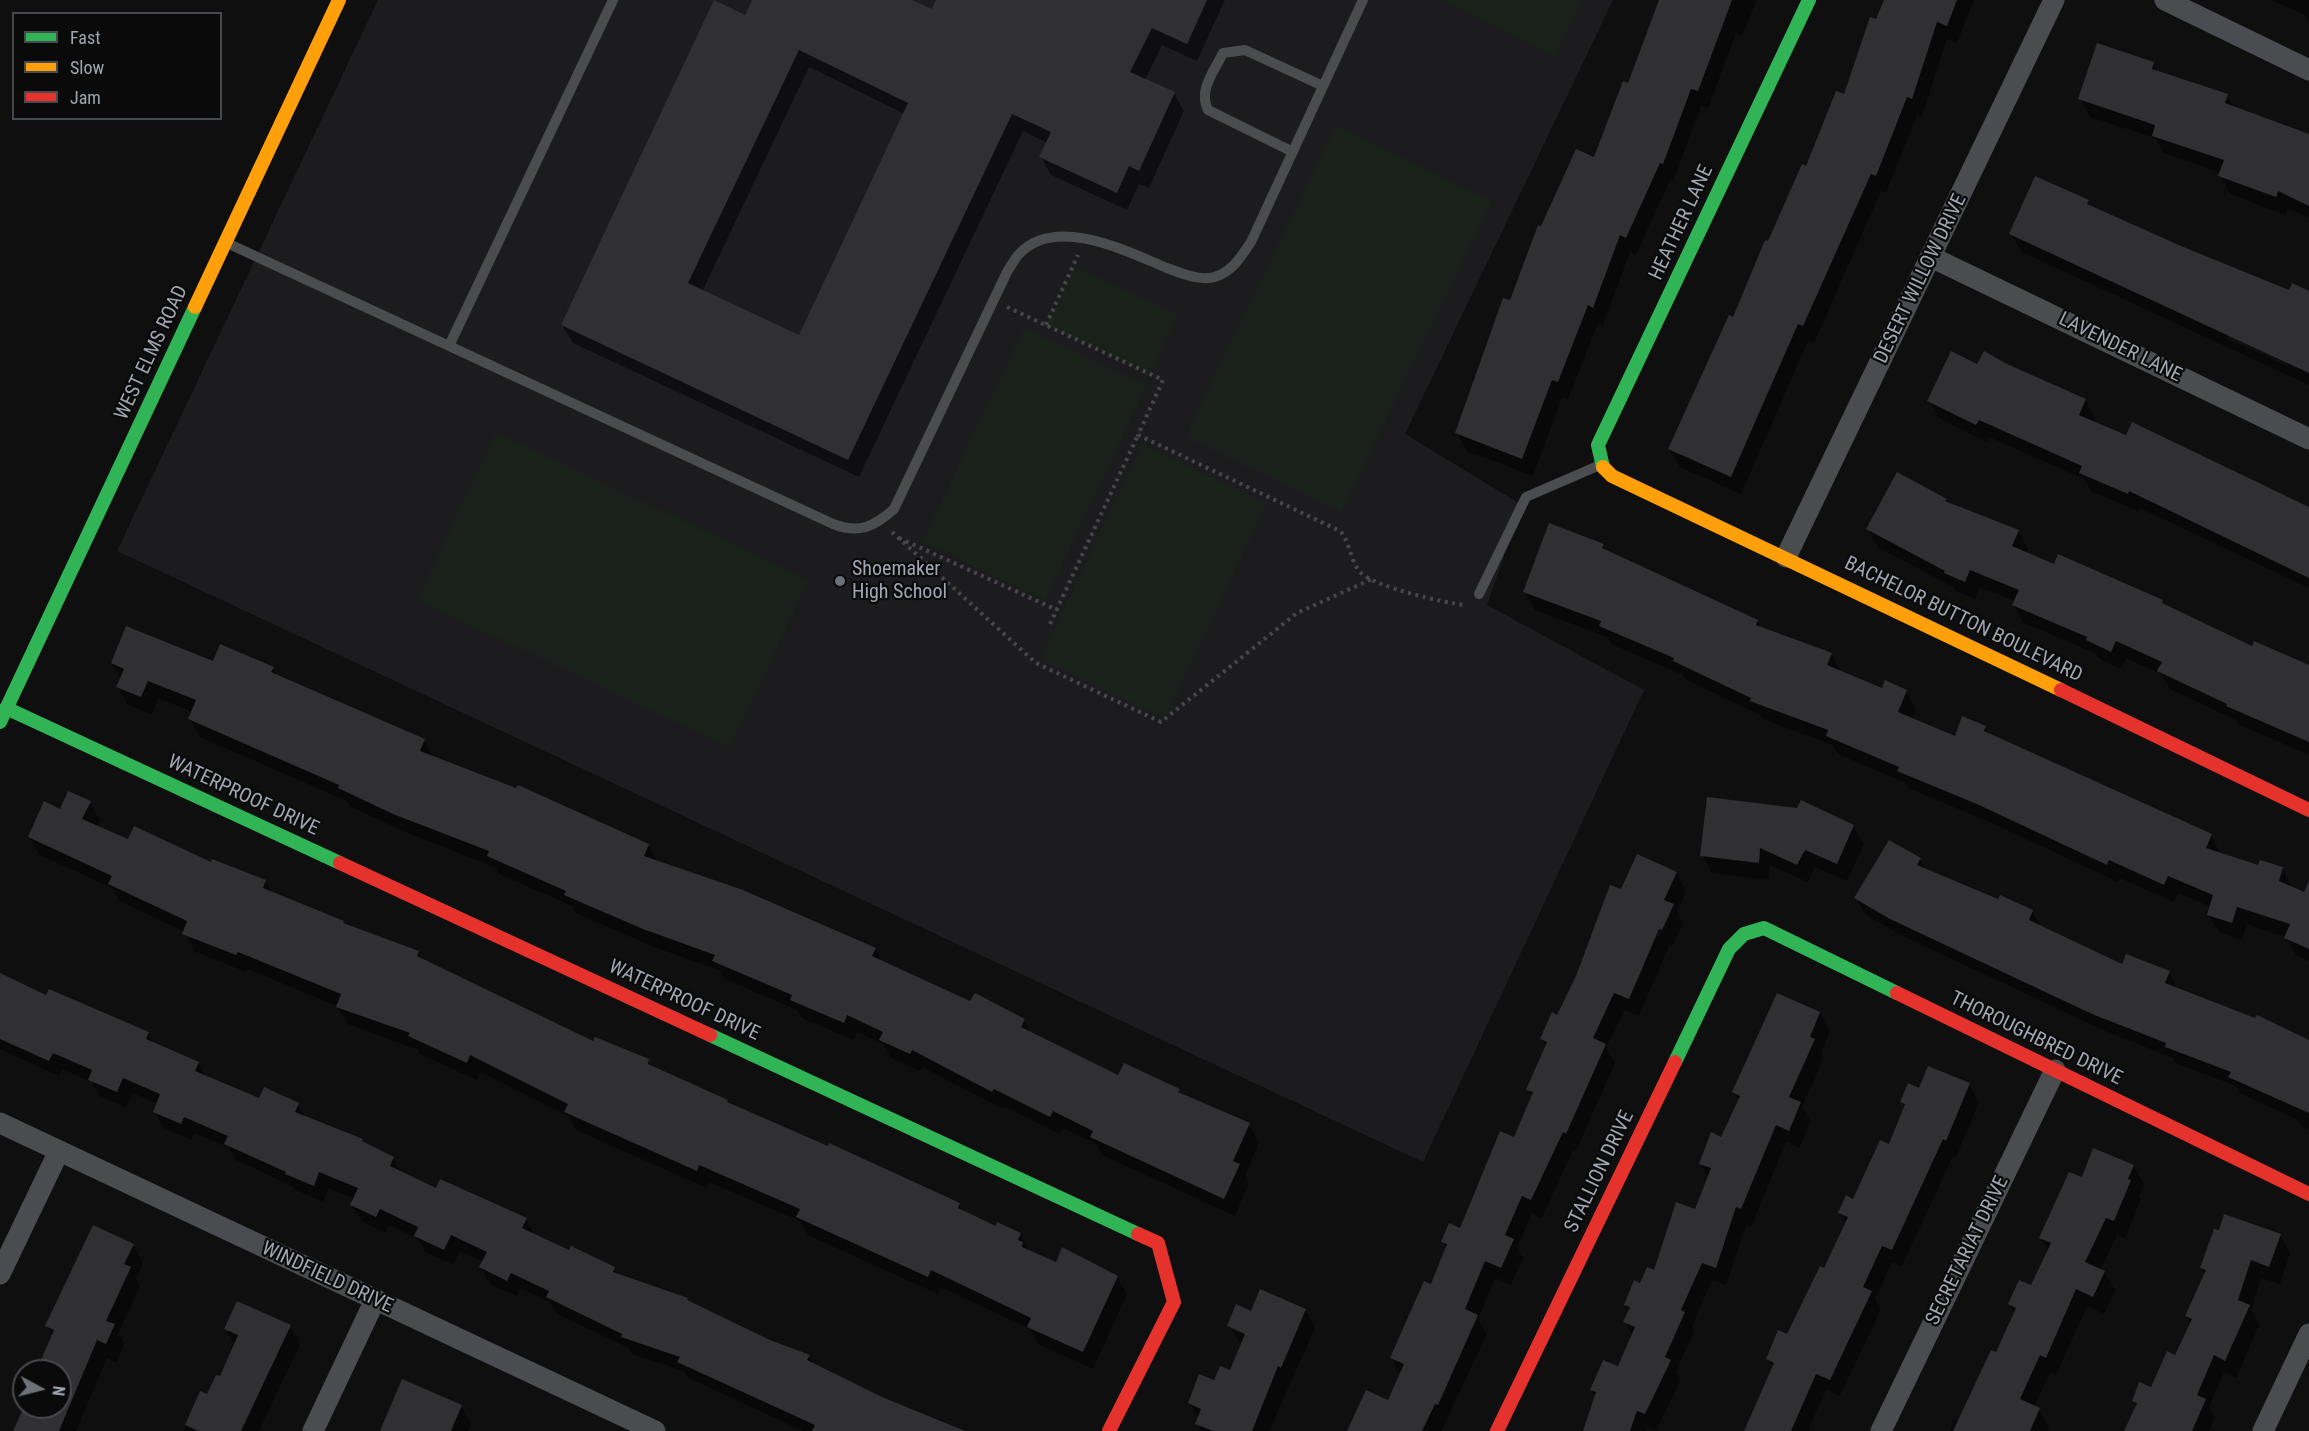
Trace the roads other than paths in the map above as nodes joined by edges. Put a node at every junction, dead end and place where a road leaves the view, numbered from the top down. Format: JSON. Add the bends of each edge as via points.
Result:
{"nodes":[{"id":1,"x":339,"y":0,"type":"edge"},
{"id":2,"x":614,"y":0,"type":"edge"},
{"id":3,"x":1363,"y":0,"type":"edge"},
{"id":4,"x":1809,"y":0,"type":"edge"},
{"id":5,"x":2054,"y":0,"type":"edge"},
{"id":6,"x":2165,"y":0,"type":"edge"},
{"id":7,"x":2309,"y":70,"type":"edge"},
{"id":8,"x":1323,"y":86,"type":"junction"},
{"id":9,"x":1293,"y":152,"type":"junction"},
{"id":10,"x":225,"y":242,"type":"junction"},
{"id":11,"x":1931,"y":257,"type":"junction"},
{"id":12,"x":449,"y":346,"type":"junction"},
{"id":13,"x":2309,"y":439,"type":"edge"},
{"id":14,"x":1601,"y":465,"type":"junction"},
{"id":15,"x":1786,"y":557,"type":"junction"},
{"id":16,"x":1479,"y":594,"type":"road end"},
{"id":17,"x":6,"y":708,"type":"junction"},
{"id":18,"x":0,"y":722,"type":"edge"},
{"id":19,"x":2309,"y":810,"type":"edge"},
{"id":20,"x":1744,"y":934,"type":"joint"},
{"id":21,"x":2055,"y":1071,"type":"junction"},
{"id":22,"x":0,"y":1124,"type":"edge"},
{"id":23,"x":58,"y":1151,"type":"junction"},
{"id":24,"x":2309,"y":1194,"type":"edge"},
{"id":25,"x":0,"y":1274,"type":"edge"},
{"id":26,"x":375,"y":1300,"type":"junction"},
{"id":27,"x":2309,"y":1334,"type":"edge"},
{"id":28,"x":313,"y":1431,"type":"edge"},
{"id":29,"x":655,"y":1431,"type":"edge"},
{"id":30,"x":1109,"y":1431,"type":"edge"},
{"id":31,"x":1497,"y":1431,"type":"edge"},
{"id":32,"x":1881,"y":1431,"type":"edge"},
{"id":33,"x":2263,"y":1431,"type":"edge"}],
"edges":[{"from":1,"to":10,"type":"street","name":"WEST ELMS ROAD"},
{"from":2,"to":12,"type":"lane"},
{"from":3,"to":8,"type":"lane"},
{"from":4,"to":14,"type":"street","name":"HEATHER LANE","via":[[1598,445]]},
{"from":5,"to":11,"type":"street","name":"DESERT WILLOW DRIVE"},
{"from":6,"to":7,"type":"street"},
{"from":8,"to":9,"type":"lane"},
{"from":8,"to":9,"type":"lane","via":[[1245,50],[1233,50],[1223,53],[1205,88],[1203,100],[1208,110]]},
{"from":9,"to":12,"type":"lane","via":[[1251,242],[1235,266],[1219,276],[1185,275],[1083,237],[1057,237],[1021,252],[993,300],[894,509],[865,530],[833,524]]},
{"from":10,"to":12,"type":"lane"},
{"from":10,"to":17,"type":"street","name":"WEST ELMS ROAD"},
{"from":11,"to":13,"type":"street","name":"LAVENDER LANE"},
{"from":11,"to":15,"type":"street","name":"DESERT WILLOW DRIVE"},
{"from":14,"to":15,"type":"street","name":"BACHELOR BUTTON BOULEVARD","via":[[1612,476]]},
{"from":14,"to":16,"type":"lane","via":[[1526,497]]},
{"from":15,"to":19,"type":"street","name":"BACHELOR BUTTON BOULEVARD"},
{"from":17,"to":18,"type":"street","name":"WEST ELMS ROAD"},
{"from":17,"to":30,"type":"street","name":"WATERPROOF DRIVE","via":[[1158,1243],[1174,1302]]},
{"from":20,"to":21,"type":"street","name":"THOROUGHBRED DRIVE","via":[[1764,927]]},
{"from":20,"to":31,"type":"street","name":"STALLION DRIVE","via":[[1729,949]]},
{"from":21,"to":24,"type":"street","name":"THOROUGHBRED DRIVE"},
{"from":21,"to":32,"type":"street","name":"SECRETARIAT DRIVE"},
{"from":22,"to":23,"type":"street","name":"WINDFIELD DRIVE"},
{"from":23,"to":25,"type":"street"},
{"from":23,"to":26,"type":"street","name":"WINDFIELD DRIVE"},
{"from":26,"to":28,"type":"street"},
{"from":26,"to":29,"type":"street","name":"WINDFIELD DRIVE"},
{"from":27,"to":33,"type":"street"}]}
